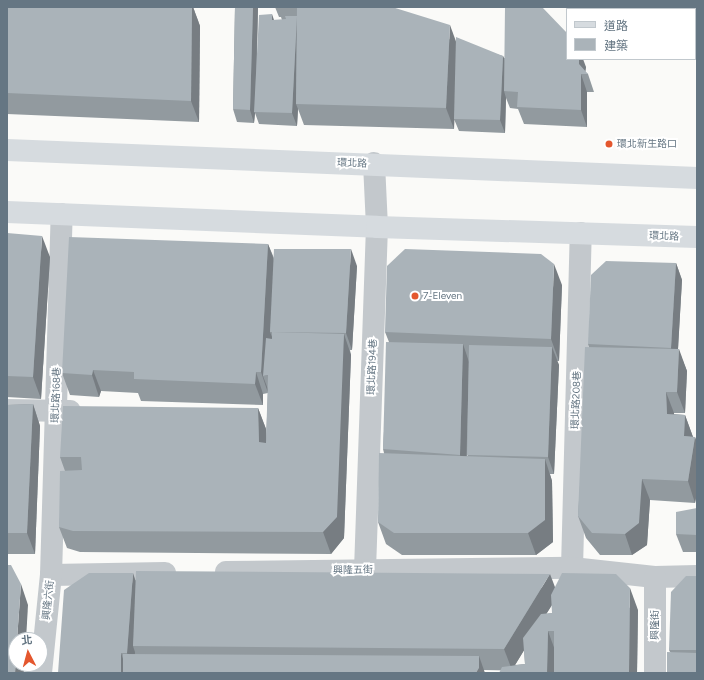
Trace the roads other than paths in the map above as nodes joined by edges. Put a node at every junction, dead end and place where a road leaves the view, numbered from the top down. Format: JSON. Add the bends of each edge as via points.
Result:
{"nodes":[{"id":1,"x":7,"y":150,"type":"edge"},
{"id":2,"x":374,"y":163,"type":"junction"},
{"id":3,"x":697,"y":178,"type":"edge"},
{"id":4,"x":7,"y":212,"type":"edge"},
{"id":5,"x":62,"y":214,"type":"junction"},
{"id":6,"x":377,"y":227,"type":"junction"},
{"id":7,"x":581,"y":233,"type":"junction"},
{"id":8,"x":697,"y":237,"type":"edge"},
{"id":9,"x":7,"y":410,"type":"edge"},
{"id":10,"x":55,"y":410,"type":"junction"},
{"id":11,"x":94,"y":411,"type":"edge"},
{"id":12,"x":572,"y":568,"type":"junction"},
{"id":13,"x":365,"y":570,"type":"junction"},
{"id":14,"x":184,"y":573,"type":"edge"},
{"id":15,"x":208,"y":573,"type":"edge"},
{"id":16,"x":51,"y":575,"type":"junction"},
{"id":17,"x":697,"y":576,"type":"edge"},
{"id":18,"x":655,"y":577,"type":"junction"},
{"id":19,"x":41,"y":673,"type":"edge"},
{"id":20,"x":656,"y":673,"type":"edge"}],
"edges":[{"from":1,"to":2,"type":"main road","name":"環北路"},
{"from":2,"to":3,"type":"main road","name":"環北路"},
{"from":2,"to":6,"type":"lane","name":"環北路194巷"},
{"from":4,"to":5,"type":"main road","name":"環北路"},
{"from":5,"to":6,"type":"main road","name":"環北路"},
{"from":5,"to":10,"type":"lane","name":"環北路168巷"},
{"from":6,"to":7,"type":"main road","name":"環北路"},
{"from":6,"to":13,"type":"lane","name":"環北路194巷"},
{"from":7,"to":8,"type":"main road","name":"環北路"},
{"from":7,"to":12,"type":"lane","name":"環北路208巷"},
{"from":9,"to":10,"type":"lane"},
{"from":10,"to":11,"type":"lane"},
{"from":10,"to":16,"type":"lane","name":"環北路168巷"},
{"from":12,"to":13,"type":"lane","name":"興隆五街"},
{"from":12,"to":18,"type":"lane","name":"興隆五街"},
{"from":13,"to":15,"type":"lane","name":"興隆五街"},
{"from":14,"to":16,"type":"lane"},
{"from":16,"to":19,"type":"lane","name":"興隆六街"},
{"from":17,"to":18,"type":"lane","name":"興隆五街"},
{"from":18,"to":20,"type":"lane","name":"興隆街"}]}
